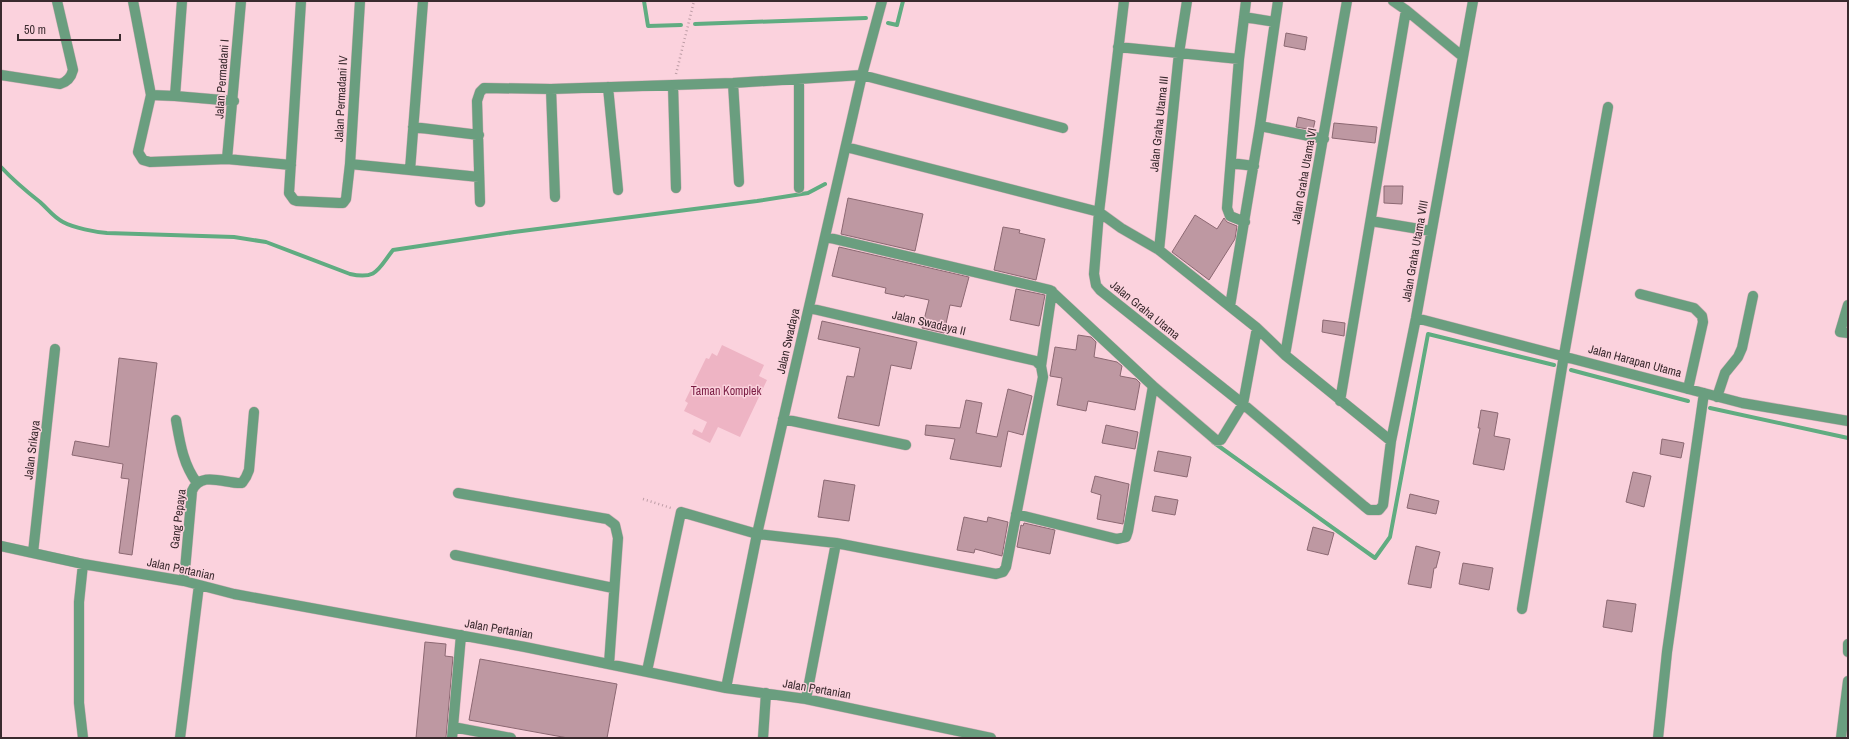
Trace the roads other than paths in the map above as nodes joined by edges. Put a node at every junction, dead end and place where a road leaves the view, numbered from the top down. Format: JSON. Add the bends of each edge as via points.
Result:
{"nodes":[{"id":1,"x":57,"y":1,"type":"edge"},
{"id":2,"x":133,"y":1,"type":"edge"},
{"id":3,"x":182,"y":1,"type":"edge"},
{"id":4,"x":241,"y":1,"type":"edge"},
{"id":5,"x":301,"y":1,"type":"edge"},
{"id":6,"x":360,"y":1,"type":"edge"},
{"id":7,"x":423,"y":1,"type":"edge"},
{"id":8,"x":882,"y":1,"type":"edge"},
{"id":9,"x":1124,"y":1,"type":"edge"},
{"id":10,"x":1186,"y":1,"type":"edge"},
{"id":11,"x":1246,"y":1,"type":"edge"},
{"id":12,"x":1278,"y":1,"type":"edge"},
{"id":13,"x":1347,"y":1,"type":"edge"},
{"id":14,"x":1393,"y":1,"type":"edge"},
{"id":15,"x":1472,"y":1,"type":"edge"},
{"id":16,"x":1406,"y":10,"type":"junction"},
{"id":17,"x":1244,"y":18,"type":"junction"},
{"id":18,"x":1275,"y":22,"type":"junction"},
{"id":19,"x":1118,"y":48,"type":"junction"},
{"id":20,"x":1179,"y":53,"type":"junction"},
{"id":21,"x":1462,"y":56,"type":"junction"},
{"id":22,"x":1239,"y":59,"type":"junction"},
{"id":23,"x":1,"y":75,"type":"edge"},
{"id":24,"x":862,"y":75,"type":"junction"},
{"id":25,"x":799,"y":79,"type":"junction"},
{"id":26,"x":733,"y":83,"type":"junction"},
{"id":27,"x":673,"y":85,"type":"junction"},
{"id":28,"x":608,"y":87,"type":"junction"},
{"id":29,"x":551,"y":89,"type":"junction"},
{"id":30,"x":151,"y":95,"type":"junction"},
{"id":31,"x":175,"y":96,"type":"junction"},
{"id":32,"x":234,"y":100,"type":"junction"},
{"id":33,"x":1608,"y":107,"type":"dead end"},
{"id":34,"x":1260,"y":126,"type":"junction"},
{"id":35,"x":413,"y":127,"type":"junction"},
{"id":36,"x":1063,"y":128,"type":"dead end"},
{"id":37,"x":478,"y":135,"type":"junction"},
{"id":38,"x":1324,"y":139,"type":"junction"},
{"id":39,"x":846,"y":147,"type":"junction"},
{"id":40,"x":228,"y":159,"type":"junction"},
{"id":41,"x":1230,"y":163,"type":"junction"},
{"id":42,"x":350,"y":164,"type":"junction"},
{"id":43,"x":291,"y":165,"type":"junction"},
{"id":44,"x":1254,"y":166,"type":"junction"},
{"id":45,"x":410,"y":170,"type":"junction"},
{"id":46,"x":479,"y":177,"type":"junction"},
{"id":47,"x":739,"y":182,"type":"dead end"},
{"id":48,"x":676,"y":188,"type":"dead end"},
{"id":49,"x":799,"y":188,"type":"dead end"},
{"id":50,"x":618,"y":190,"type":"dead end"},
{"id":51,"x":555,"y":196,"type":"dead end"},
{"id":52,"x":480,"y":202,"type":"dead end"},
{"id":53,"x":1099,"y":212,"type":"junction"},
{"id":54,"x":1371,"y":221,"type":"junction"},
{"id":55,"x":1245,"y":222,"type":"junction"},
{"id":56,"x":1431,"y":231,"type":"junction"},
{"id":57,"x":826,"y":237,"type":"junction"},
{"id":58,"x":1159,"y":250,"type":"junction"},
{"id":59,"x":1052,"y":291,"type":"junction"},
{"id":60,"x":1640,"y":294,"type":"dead end"},
{"id":61,"x":1753,"y":296,"type":"dead end"},
{"id":62,"x":1848,"y":305,"type":"edge"},
{"id":63,"x":1230,"y":306,"type":"junction"},
{"id":64,"x":809,"y":308,"type":"junction"},
{"id":65,"x":1416,"y":318,"type":"junction"},
{"id":66,"x":1256,"y":328,"type":"junction"},
{"id":67,"x":1848,"y":333,"type":"edge"},
{"id":68,"x":55,"y":349,"type":"dead end"},
{"id":69,"x":1285,"y":355,"type":"junction"},
{"id":70,"x":1564,"y":355,"type":"junction"},
{"id":71,"x":1041,"y":366,"type":"junction"},
{"id":72,"x":1153,"y":386,"type":"junction"},
{"id":73,"x":1688,"y":389,"type":"junction"},
{"id":74,"x":1704,"y":393,"type":"junction"},
{"id":75,"x":1717,"y":397,"type":"junction"},
{"id":76,"x":1340,"y":401,"type":"junction"},
{"id":77,"x":1243,"y":404,"type":"junction"},
{"id":78,"x":254,"y":412,"type":"dead end"},
{"id":79,"x":783,"y":419,"type":"junction"},
{"id":80,"x":176,"y":420,"type":"dead end"},
{"id":81,"x":1848,"y":421,"type":"edge"},
{"id":82,"x":1391,"y":441,"type":"junction"},
{"id":83,"x":906,"y":445,"type":"dead end"},
{"id":84,"x":197,"y":483,"type":"junction"},
{"id":85,"x":458,"y":493,"type":"dead end"},
{"id":86,"x":1383,"y":505,"type":"joint"},
{"id":87,"x":1016,"y":514,"type":"junction"},
{"id":88,"x":757,"y":534,"type":"junction"},
{"id":89,"x":836,"y":543,"type":"junction"},
{"id":90,"x":1,"y":546,"type":"edge"},
{"id":91,"x":33,"y":553,"type":"junction"},
{"id":92,"x":455,"y":555,"type":"dead end"},
{"id":93,"x":83,"y":564,"type":"junction"},
{"id":94,"x":184,"y":581,"type":"junction"},
{"id":95,"x":199,"y":585,"type":"junction"},
{"id":96,"x":613,"y":588,"type":"junction"},
{"id":97,"x":1522,"y":609,"type":"dead end"},
{"id":98,"x":461,"y":635,"type":"junction"},
{"id":99,"x":1848,"y":644,"type":"edge"},
{"id":100,"x":1848,"y":652,"type":"edge"},
{"id":101,"x":609,"y":664,"type":"junction"},
{"id":102,"x":647,"y":672,"type":"junction"},
{"id":103,"x":1848,"y":681,"type":"edge"},
{"id":104,"x":726,"y":688,"type":"junction"},
{"id":105,"x":766,"y":693,"type":"junction"},
{"id":106,"x":806,"y":699,"type":"junction"},
{"id":107,"x":453,"y":727,"type":"junction"},
{"id":108,"x":83,"y":738,"type":"edge"},
{"id":109,"x":180,"y":738,"type":"edge"},
{"id":110,"x":452,"y":738,"type":"edge"},
{"id":111,"x":511,"y":738,"type":"edge"},
{"id":112,"x":763,"y":738,"type":"edge"},
{"id":113,"x":991,"y":738,"type":"edge"},
{"id":114,"x":1658,"y":738,"type":"edge"},
{"id":115,"x":1841,"y":738,"type":"edge"}],
"edges":[{"from":1,"to":23,"type":"street","via":[[73,70],[69,79],[60,84]]},
{"from":2,"to":30,"type":"street"},
{"from":3,"to":31,"type":"street"},
{"from":4,"to":32,"type":"street","name":"Jalan Permadani I"},
{"from":5,"to":43,"type":"street"},
{"from":6,"to":42,"type":"street","name":"Jalan Permadani IV"},
{"from":7,"to":35,"type":"street"},
{"from":8,"to":24,"type":"street","name":"Jalan Swadaya"},
{"from":9,"to":19,"type":"street","name":"Jalan Graha Utama"},
{"from":10,"to":20,"type":"street","name":"Jalan Graha Utama III"},
{"from":11,"to":17,"type":"street"},
{"from":12,"to":18,"type":"street"},
{"from":13,"to":38,"type":"street","name":"Jalan Graha Utama VI"},
{"from":14,"to":16,"type":"street"},
{"from":15,"to":21,"type":"street","name":"Jalan Graha Utama VIII"},
{"from":16,"to":21,"type":"street"},
{"from":16,"to":54,"type":"street"},
{"from":17,"to":18,"type":"street"},
{"from":17,"to":22,"type":"street"},
{"from":18,"to":34,"type":"street"},
{"from":19,"to":20,"type":"street"},
{"from":19,"to":53,"type":"street","name":"Jalan Graha Utama"},
{"from":20,"to":22,"type":"street"},
{"from":20,"to":58,"type":"street","name":"Jalan Graha Utama III"},
{"from":21,"to":56,"type":"street","name":"Jalan Graha Utama VIII"},
{"from":22,"to":41,"type":"street"},
{"from":24,"to":25,"type":"street"},
{"from":24,"to":36,"type":"street"},
{"from":24,"to":39,"type":"street","name":"Jalan Swadaya"},
{"from":25,"to":26,"type":"street"},
{"from":25,"to":49,"type":"street"},
{"from":26,"to":27,"type":"street"},
{"from":26,"to":47,"type":"street"},
{"from":27,"to":28,"type":"street"},
{"from":27,"to":48,"type":"street"},
{"from":28,"to":29,"type":"street"},
{"from":28,"to":50,"type":"street"},
{"from":29,"to":37,"type":"street","via":[[484,88],[478,101]]},
{"from":29,"to":51,"type":"street"},
{"from":30,"to":31,"type":"street"},
{"from":30,"to":40,"type":"street","via":[[138,152],[143,160],[150,162]]},
{"from":31,"to":32,"type":"street"},
{"from":32,"to":40,"type":"street","name":"Jalan Permadani I"},
{"from":33,"to":70,"type":"street"},
{"from":34,"to":38,"type":"street"},
{"from":34,"to":44,"type":"street"},
{"from":35,"to":37,"type":"street"},
{"from":35,"to":45,"type":"street"},
{"from":37,"to":46,"type":"street"},
{"from":38,"to":69,"type":"street","name":"Jalan Graha Utama VI"},
{"from":39,"to":53,"type":"street"},
{"from":39,"to":57,"type":"street","name":"Jalan Swadaya"},
{"from":40,"to":43,"type":"street"},
{"from":41,"to":44,"type":"street"},
{"from":41,"to":55,"type":"street","via":[[1227,208],[1230,216]]},
{"from":42,"to":43,"type":"street","name":"Jalan Permadani IV","via":[[346,199],[342,203],[294,200],[289,193]]},
{"from":42,"to":45,"type":"street"},
{"from":44,"to":55,"type":"street"},
{"from":45,"to":46,"type":"street"},
{"from":46,"to":52,"type":"street"},
{"from":53,"to":58,"type":"street"},
{"from":53,"to":77,"type":"street","name":"Jalan Graha Utama","via":[[1094,274],[1100,290]]},
{"from":54,"to":56,"type":"street"},
{"from":54,"to":76,"type":"street"},
{"from":55,"to":63,"type":"street"},
{"from":56,"to":65,"type":"street","name":"Jalan Graha Utama VIII"},
{"from":57,"to":59,"type":"street"},
{"from":57,"to":64,"type":"street","name":"Jalan Swadaya"},
{"from":58,"to":63,"type":"street"},
{"from":59,"to":71,"type":"street"},
{"from":59,"to":72,"type":"street"},
{"from":60,"to":73,"type":"street","via":[[1694,308],[1702,316],[1703,322]]},
{"from":61,"to":75,"type":"street","via":[[1742,348],[1725,373]]},
{"from":62,"to":67,"type":"street","via":[[1840,332]]},
{"from":63,"to":66,"type":"street"},
{"from":64,"to":71,"type":"street","name":"Jalan Swadaya II","via":[[1036,361]]},
{"from":64,"to":79,"type":"street","name":"Jalan Swadaya"},
{"from":65,"to":70,"type":"street","name":"Jalan Harapan Utama"},
{"from":65,"to":82,"type":"street","name":"Jalan Graha Utama VIII"},
{"from":66,"to":69,"type":"street"},
{"from":66,"to":77,"type":"street"},
{"from":68,"to":91,"type":"street","name":"Jalan Srikaya"},
{"from":69,"to":76,"type":"street"},
{"from":70,"to":73,"type":"street","name":"Jalan Harapan Utama"},
{"from":70,"to":97,"type":"street"},
{"from":71,"to":87,"type":"street","via":[[1043,377]]},
{"from":72,"to":77,"type":"street","via":[[1216,440],[1224,436]]},
{"from":72,"to":87,"type":"street","via":[[1126,537],[1117,539]]},
{"from":73,"to":74,"type":"street","name":"Jalan Harapan Utama"},
{"from":74,"to":75,"type":"street","name":"Jalan Harapan Utama"},
{"from":74,"to":114,"type":"street","via":[[1667,652]]},
{"from":75,"to":81,"type":"street","name":"Jalan Harapan Utama"},
{"from":76,"to":82,"type":"street"},
{"from":77,"to":86,"type":"street","name":"Jalan Graha Utama","via":[[1364,506],[1374,511]]},
{"from":78,"to":84,"type":"street","name":"Gang Pepaya","via":[[249,470],[242,483],[209,479]]},
{"from":79,"to":83,"type":"street"},
{"from":79,"to":88,"type":"street","name":"Jalan Swadaya"},
{"from":80,"to":84,"type":"street","via":[[183,458]]},
{"from":82,"to":86,"type":"street","name":"Jalan Graha Utama VIII"},
{"from":84,"to":94,"type":"street","name":"Gang Pepaya","via":[[192,491]]},
{"from":85,"to":96,"type":"street","via":[[610,521],[615,525],[618,538]]},
{"from":87,"to":89,"type":"street","via":[[1006,567],[1000,574]]},
{"from":88,"to":89,"type":"street"},
{"from":88,"to":102,"type":"street","via":[[681,512]]},
{"from":88,"to":104,"type":"street","name":"Jalan Swadaya"},
{"from":89,"to":106,"type":"street"},
{"from":90,"to":91,"type":"street","name":"Jalan Pertanian"},
{"from":91,"to":93,"type":"street","name":"Jalan Pertanian"},
{"from":92,"to":96,"type":"street"},
{"from":93,"to":94,"type":"street","name":"Jalan Pertanian"},
{"from":93,"to":108,"type":"street","via":[[79,602]]},
{"from":94,"to":95,"type":"street","name":"Jalan Pertanian"},
{"from":95,"to":98,"type":"street","name":"Jalan Pertanian","via":[[234,594]]},
{"from":95,"to":109,"type":"street"},
{"from":96,"to":101,"type":"street"},
{"from":98,"to":101,"type":"street","name":"Jalan Pertanian"},
{"from":98,"to":107,"type":"street"},
{"from":99,"to":100,"type":"street"},
{"from":101,"to":102,"type":"street","name":"Jalan Pertanian"},
{"from":102,"to":104,"type":"street","name":"Jalan Pertanian"},
{"from":103,"to":115,"type":"street"},
{"from":104,"to":105,"type":"street","name":"Jalan Pertanian"},
{"from":105,"to":106,"type":"street","name":"Jalan Pertanian"},
{"from":105,"to":112,"type":"street"},
{"from":106,"to":113,"type":"street","name":"Jalan Pertanian"},
{"from":107,"to":110,"type":"street"},
{"from":107,"to":111,"type":"street"}]}
